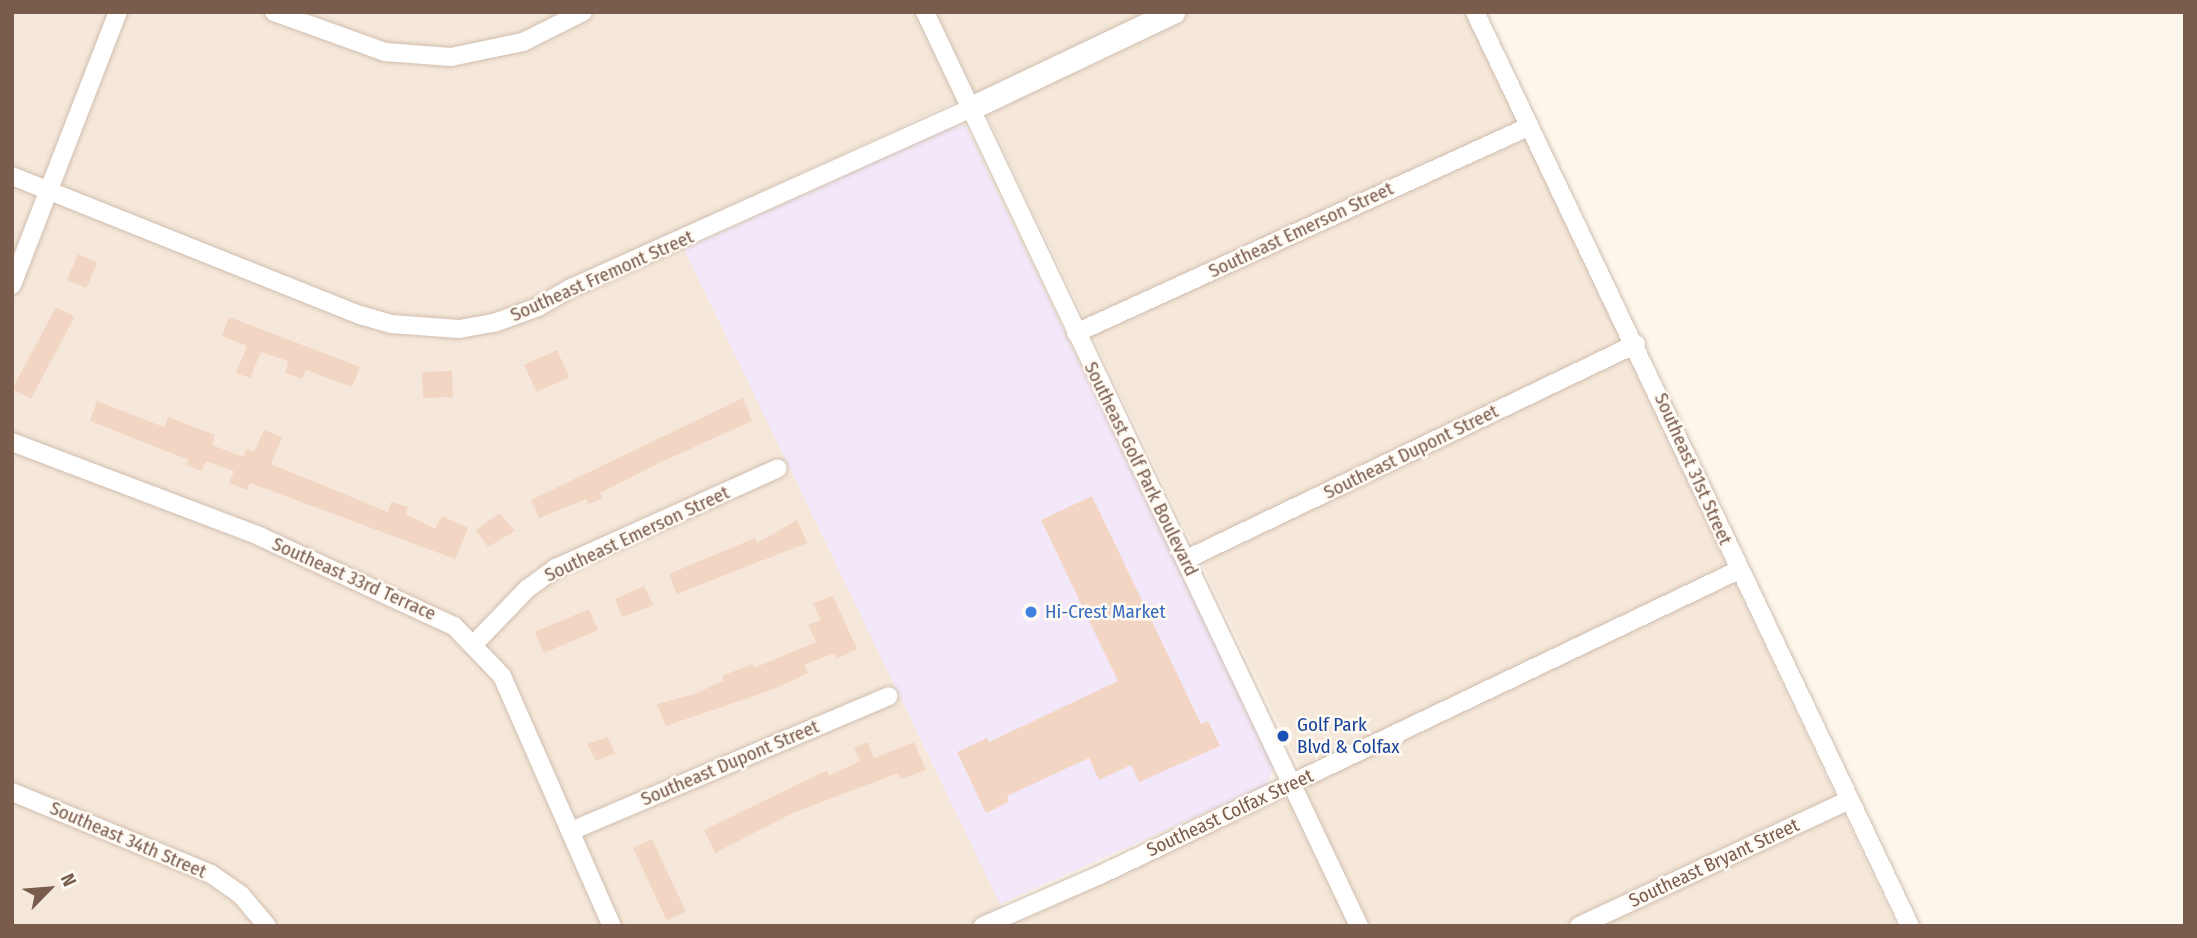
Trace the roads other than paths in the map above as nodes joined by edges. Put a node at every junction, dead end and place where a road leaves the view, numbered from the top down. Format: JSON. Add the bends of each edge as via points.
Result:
{"nodes":[{"id":1,"x":118,"y":12,"type":"edge"},
{"id":2,"x":274,"y":12,"type":"edge"},
{"id":3,"x":583,"y":12,"type":"edge"},
{"id":4,"x":925,"y":12,"type":"edge"},
{"id":5,"x":1173,"y":12,"type":"edge"},
{"id":6,"x":1475,"y":12,"type":"edge"},
{"id":7,"x":971,"y":108,"type":"junction"},
{"id":8,"x":1527,"y":127,"type":"junction"},
{"id":9,"x":12,"y":176,"type":"edge"},
{"id":10,"x":49,"y":190,"type":"junction"},
{"id":11,"x":12,"y":285,"type":"edge"},
{"id":12,"x":1076,"y":333,"type":"junction"},
{"id":13,"x":1636,"y":344,"type":"junction"},
{"id":14,"x":12,"y":442,"type":"edge"},
{"id":15,"x":778,"y":468,"type":"dead end"},
{"id":16,"x":1185,"y":560,"type":"junction"},
{"id":17,"x":1740,"y":570,"type":"junction"},
{"id":18,"x":475,"y":643,"type":"junction"},
{"id":19,"x":889,"y":695,"type":"dead end"},
{"id":20,"x":1291,"y":784,"type":"junction"},
{"id":21,"x":12,"y":792,"type":"edge"},
{"id":22,"x":1849,"y":800,"type":"junction"},
{"id":23,"x":571,"y":831,"type":"junction"},
{"id":24,"x":267,"y":926,"type":"edge"},
{"id":25,"x":612,"y":926,"type":"edge"},
{"id":26,"x":983,"y":926,"type":"edge"},
{"id":27,"x":1359,"y":926,"type":"edge"},
{"id":28,"x":1579,"y":926,"type":"edge"},
{"id":29,"x":1910,"y":926,"type":"edge"}],
"edges":[{"from":1,"to":10,"type":"street"},
{"from":2,"to":3,"type":"street","via":[[386,52],[451,57],[523,42]]},
{"from":4,"to":7,"type":"street","name":"Southeast Golf Park Boulevard"},
{"from":5,"to":7,"type":"street","name":"Southeast Fremont Street"},
{"from":6,"to":8,"type":"street","name":"Southeast 31st Street"},
{"from":7,"to":10,"type":"street","name":"Southeast Fremont Street","via":[[538,307],[495,323],[459,329],[403,326],[360,315]]},
{"from":7,"to":12,"type":"street","name":"Southeast Golf Park Boulevard"},
{"from":8,"to":12,"type":"street","name":"Southeast Emerson Street"},
{"from":8,"to":13,"type":"street","name":"Southeast 31st Street"},
{"from":9,"to":10,"type":"street","name":"Southeast Fremont Street"},
{"from":10,"to":11,"type":"street"},
{"from":12,"to":16,"type":"street","name":"Southeast Golf Park Boulevard"},
{"from":13,"to":16,"type":"street","name":"Southeast Dupont Street"},
{"from":13,"to":17,"type":"street","name":"Southeast 31st Street"},
{"from":14,"to":18,"type":"street","name":"Southeast 33rd Terrace","via":[[258,536],[431,612]]},
{"from":15,"to":18,"type":"street","name":"Southeast Emerson Street","via":[[556,568],[527,589]]},
{"from":16,"to":20,"type":"street","name":"Southeast Golf Park Boulevard"},
{"from":17,"to":20,"type":"street","name":"Southeast Colfax Street"},
{"from":17,"to":22,"type":"street","name":"Southeast 31st Street"},
{"from":18,"to":23,"type":"street","name":"Southeast 33rd Terrace","via":[[514,699]]},
{"from":19,"to":23,"type":"street","name":"Southeast Dupont Street"},
{"from":20,"to":26,"type":"street","name":"Southeast Colfax Street"},
{"from":20,"to":27,"type":"street","name":"Southeast Golf Park Boulevard"},
{"from":21,"to":24,"type":"street","name":"Southeast 34th Street","via":[[211,874],[241,895]]},
{"from":22,"to":28,"type":"street","name":"Southeast Bryant Street"},
{"from":22,"to":29,"type":"street","name":"Southeast 31st Street"},
{"from":23,"to":25,"type":"street","name":"Southeast 33rd Terrace"}]}
